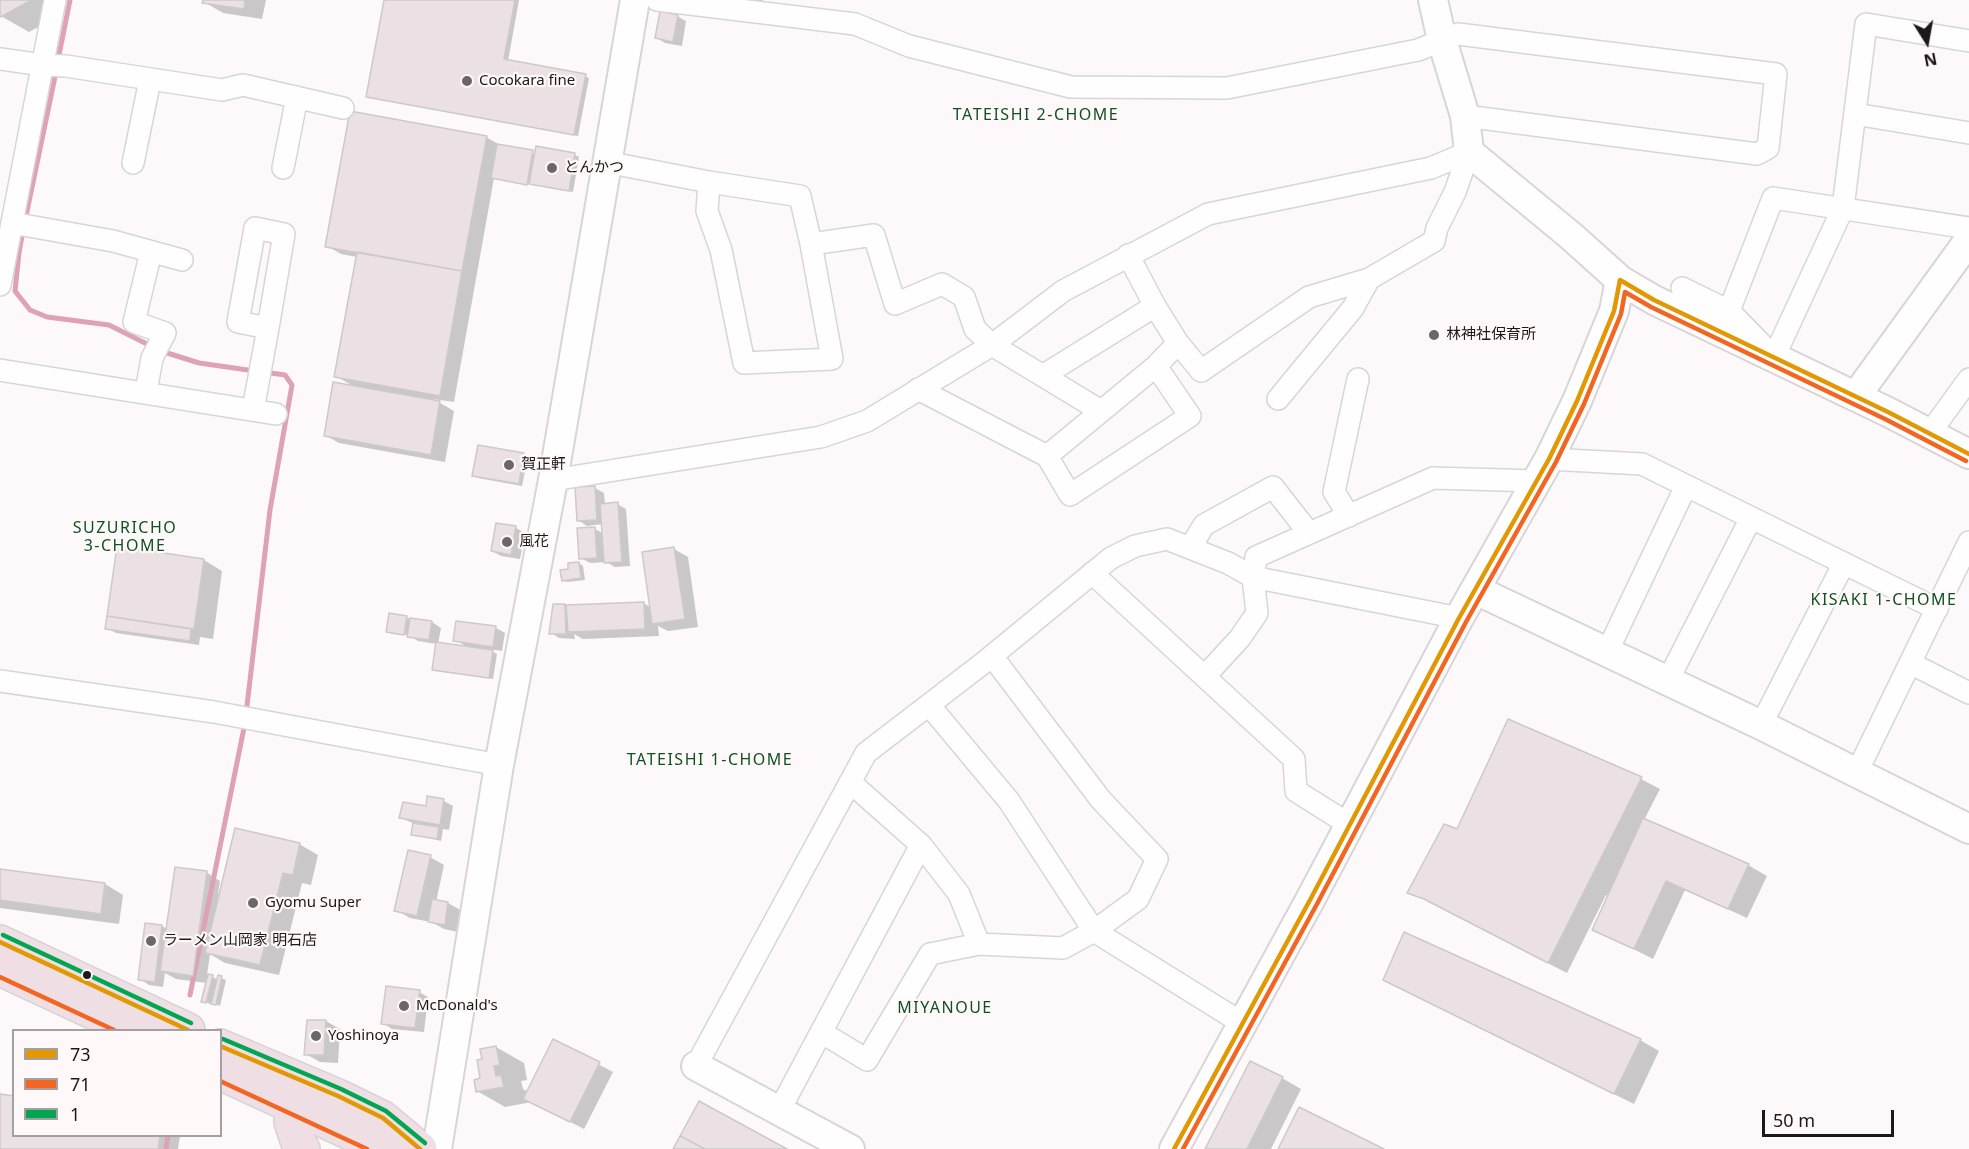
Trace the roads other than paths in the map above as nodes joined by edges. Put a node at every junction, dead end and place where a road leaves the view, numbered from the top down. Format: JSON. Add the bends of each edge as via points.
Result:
{"nodes":[{"id":1,"x":55,"y":0,"type":"edge"},
{"id":2,"x":634,"y":0,"type":"edge"},
{"id":3,"x":657,"y":0,"type":"edge"},
{"id":4,"x":1433,"y":0,"type":"edge"},
{"id":5,"x":1442,"y":40,"type":"junction"},
{"id":6,"x":1969,"y":41,"type":"edge"},
{"id":7,"x":0,"y":59,"type":"edge"},
{"id":8,"x":43,"y":65,"type":"junction"},
{"id":9,"x":150,"y":80,"type":"junction"},
{"id":10,"x":297,"y":97,"type":"junction"},
{"id":11,"x":343,"y":108,"type":"dead end"},
{"id":12,"x":1855,"y":114,"type":"junction"},
{"id":13,"x":1465,"y":116,"type":"junction"},
{"id":14,"x":1969,"y":133,"type":"edge"},
{"id":15,"x":1469,"y":152,"type":"junction"},
{"id":16,"x":606,"y":162,"type":"junction"},
{"id":17,"x":133,"y":163,"type":"dead end"},
{"id":18,"x":283,"y":168,"type":"dead end"},
{"id":19,"x":709,"y":182,"type":"junction"},
{"id":20,"x":1843,"y":208,"type":"junction"},
{"id":21,"x":12,"y":223,"type":"junction"},
{"id":22,"x":1969,"y":228,"type":"edge"},
{"id":23,"x":1969,"y":240,"type":"edge"},
{"id":24,"x":811,"y":244,"type":"junction"},
{"id":25,"x":151,"y":252,"type":"junction"},
{"id":26,"x":1128,"y":255,"type":"junction"},
{"id":27,"x":182,"y":260,"type":"dead end"},
{"id":28,"x":1369,"y":279,"type":"junction"},
{"id":29,"x":1620,"y":280,"type":"junction"},
{"id":30,"x":0,"y":285,"type":"edge"},
{"id":31,"x":1682,"y":288,"type":"dead end"},
{"id":32,"x":1155,"y":306,"type":"junction"},
{"id":33,"x":1729,"y":311,"type":"junction"},
{"id":34,"x":268,"y":328,"type":"dead end"},
{"id":35,"x":1178,"y":343,"type":"junction"},
{"id":36,"x":992,"y":345,"type":"junction"},
{"id":37,"x":1774,"y":357,"type":"junction"},
{"id":38,"x":1156,"y":366,"type":"junction"},
{"id":39,"x":0,"y":370,"type":"edge"},
{"id":40,"x":1044,"y":375,"type":"junction"},
{"id":41,"x":1358,"y":379,"type":"dead end"},
{"id":42,"x":1969,"y":379,"type":"edge"},
{"id":43,"x":918,"y":389,"type":"junction"},
{"id":44,"x":146,"y":393,"type":"junction"},
{"id":45,"x":1856,"y":396,"type":"junction"},
{"id":46,"x":1278,"y":399,"type":"dead end"},
{"id":47,"x":253,"y":410,"type":"junction"},
{"id":48,"x":1101,"y":411,"type":"junction"},
{"id":49,"x":276,"y":414,"type":"dead end"},
{"id":50,"x":1929,"y":434,"type":"junction"},
{"id":51,"x":1969,"y":454,"type":"edge"},
{"id":52,"x":1047,"y":456,"type":"junction"},
{"id":53,"x":1543,"y":470,"type":"junction"},
{"id":54,"x":553,"y":480,"type":"junction"},
{"id":55,"x":1686,"y":486,"type":"junction"},
{"id":56,"x":1349,"y":516,"type":"junction"},
{"id":57,"x":1751,"y":518,"type":"junction"},
{"id":58,"x":1309,"y":533,"type":"junction"},
{"id":59,"x":1190,"y":548,"type":"junction"},
{"id":60,"x":1967,"y":552,"type":"edge"},
{"id":61,"x":1844,"y":564,"type":"junction"},
{"id":62,"x":1092,"y":573,"type":"junction"},
{"id":63,"x":1253,"y":577,"type":"junction"},
{"id":64,"x":1476,"y":590,"type":"junction"},
{"id":65,"x":1937,"y":609,"type":"junction"},
{"id":66,"x":1459,"y":618,"type":"junction"},
{"id":67,"x":1607,"y":652,"type":"junction"},
{"id":68,"x":992,"y":656,"type":"junction"},
{"id":69,"x":1910,"y":663,"type":"junction"},
{"id":70,"x":1205,"y":676,"type":"junction"},
{"id":71,"x":1668,"y":680,"type":"junction"},
{"id":72,"x":0,"y":681,"type":"edge"},
{"id":73,"x":1969,"y":693,"type":"edge"},
{"id":74,"x":929,"y":705,"type":"junction"},
{"id":75,"x":1761,"y":724,"type":"junction"},
{"id":76,"x":499,"y":765,"type":"junction"},
{"id":77,"x":1857,"y":772,"type":"junction"},
{"id":78,"x":850,"y":782,"type":"junction"},
{"id":79,"x":1350,"y":825,"type":"junction"},
{"id":80,"x":1969,"y":829,"type":"edge"},
{"id":81,"x":921,"y":844,"type":"junction"},
{"id":82,"x":1094,"y":931,"type":"junction"},
{"id":83,"x":0,"y":942,"type":"edge"},
{"id":84,"x":979,"y":944,"type":"junction"},
{"id":85,"x":0,"y":969,"type":"edge"},
{"id":86,"x":1242,"y":1023,"type":"junction"},
{"id":87,"x":129,"y":1029,"type":"edge"},
{"id":88,"x":186,"y":1029,"type":"edge"},
{"id":89,"x":821,"y":1032,"type":"junction"},
{"id":90,"x":222,"y":1047,"type":"edge"},
{"id":91,"x":696,"y":1066,"type":"joint"},
{"id":92,"x":222,"y":1074,"type":"edge"},
{"id":93,"x":293,"y":1106,"type":"junction"},
{"id":94,"x":780,"y":1111,"type":"junction"},
{"id":95,"x":303,"y":1149,"type":"edge"},
{"id":96,"x":390,"y":1149,"type":"edge"},
{"id":97,"x":420,"y":1149,"type":"edge"},
{"id":98,"x":437,"y":1149,"type":"edge"},
{"id":99,"x":850,"y":1149,"type":"edge"},
{"id":100,"x":1174,"y":1149,"type":"edge"}],
"edges":[{"from":1,"to":8,"type":"street"},
{"from":2,"to":16,"type":"street"},
{"from":3,"to":5,"type":"street","via":[[855,24],[909,46],[1071,87],[1227,88],[1418,50]]},
{"from":4,"to":5,"type":"street"},
{"from":5,"to":13,"type":"street"},
{"from":5,"to":13,"type":"street","via":[[1458,34],[1776,74],[1768,148],[1757,154]]},
{"from":6,"to":12,"type":"street","via":[[1866,24]]},
{"from":7,"to":8,"type":"street"},
{"from":8,"to":9,"type":"street"},
{"from":8,"to":21,"type":"street"},
{"from":9,"to":10,"type":"street","via":[[222,90],[243,85]]},
{"from":9,"to":17,"type":"street"},
{"from":10,"to":11,"type":"street"},
{"from":10,"to":18,"type":"street"},
{"from":12,"to":14,"type":"street"},
{"from":12,"to":20,"type":"street"},
{"from":13,"to":15,"type":"street"},
{"from":15,"to":26,"type":"street","via":[[1431,168],[1208,214]]},
{"from":15,"to":28,"type":"street","via":[[1434,241]]},
{"from":15,"to":29,"type":"street"},
{"from":16,"to":19,"type":"street"},
{"from":16,"to":54,"type":"street"},
{"from":19,"to":24,"type":"street","via":[[800,196]]},
{"from":19,"to":24,"type":"street","via":[[707,211],[721,250],[744,363],[832,359]]},
{"from":20,"to":22,"type":"street"},
{"from":20,"to":33,"type":"street","via":[[1773,198]]},
{"from":20,"to":37,"type":"street"},
{"from":21,"to":25,"type":"street","via":[[113,241]]},
{"from":21,"to":30,"type":"street"},
{"from":23,"to":45,"type":"street"},
{"from":24,"to":36,"type":"street","via":[[874,235],[895,304],[942,284],[964,297],[975,328]]},
{"from":25,"to":27,"type":"street"},
{"from":25,"to":44,"type":"street","via":[[134,322],[165,333],[156,350]]},
{"from":26,"to":32,"type":"street"},
{"from":26,"to":36,"type":"street","via":[[1063,291]]},
{"from":28,"to":35,"type":"street","via":[[1309,297],[1201,371]]},
{"from":28,"to":46,"type":"street","via":[[1353,308]]},
{"from":29,"to":37,"type":"street"},
{"from":29,"to":53,"type":"street","via":[[1614,311]]},
{"from":31,"to":33,"type":"street"},
{"from":32,"to":35,"type":"street"},
{"from":32,"to":40,"type":"street"},
{"from":33,"to":37,"type":"street"},
{"from":34,"to":47,"type":"street"},
{"from":35,"to":38,"type":"street"},
{"from":36,"to":40,"type":"street"},
{"from":36,"to":43,"type":"street"},
{"from":37,"to":45,"type":"street"},
{"from":38,"to":48,"type":"street"},
{"from":38,"to":52,"type":"street","via":[[1190,416],[1070,495]]},
{"from":39,"to":44,"type":"street"},
{"from":40,"to":48,"type":"street"},
{"from":41,"to":56,"type":"street","via":[[1334,492]]},
{"from":42,"to":50,"type":"street"},
{"from":43,"to":52,"type":"street"},
{"from":43,"to":54,"type":"street","via":[[867,421],[821,437]]},
{"from":44,"to":47,"type":"street"},
{"from":45,"to":50,"type":"street"},
{"from":47,"to":49,"type":"street"},
{"from":48,"to":52,"type":"street"},
{"from":50,"to":51,"type":"street"},
{"from":53,"to":55,"type":"street","via":[[1642,464]]},
{"from":53,"to":56,"type":"street","via":[[1434,478]]},
{"from":53,"to":64,"type":"street"},
{"from":54,"to":76,"type":"street"},
{"from":55,"to":57,"type":"street"},
{"from":55,"to":67,"type":"street"},
{"from":56,"to":58,"type":"street"},
{"from":57,"to":61,"type":"street"},
{"from":57,"to":71,"type":"street"},
{"from":58,"to":59,"type":"street","via":[[1273,487],[1204,525]]},
{"from":58,"to":63,"type":"street","via":[[1256,557]]},
{"from":59,"to":62,"type":"street","via":[[1167,539],[1135,546]]},
{"from":59,"to":63,"type":"street"},
{"from":60,"to":65,"type":"street"},
{"from":61,"to":65,"type":"street"},
{"from":61,"to":75,"type":"street"},
{"from":62,"to":68,"type":"street"},
{"from":62,"to":70,"type":"street"},
{"from":63,"to":66,"type":"street"},
{"from":63,"to":70,"type":"street","via":[[1257,613]]},
{"from":64,"to":66,"type":"street"},
{"from":64,"to":67,"type":"street"},
{"from":65,"to":69,"type":"street"},
{"from":66,"to":79,"type":"street"},
{"from":67,"to":71,"type":"street"},
{"from":68,"to":74,"type":"street"},
{"from":68,"to":82,"type":"street","via":[[1101,800],[1157,859],[1138,899]]},
{"from":69,"to":73,"type":"street"},
{"from":69,"to":77,"type":"street"},
{"from":70,"to":79,"type":"street","via":[[1294,759],[1296,791]]},
{"from":71,"to":75,"type":"street"},
{"from":72,"to":76,"type":"street","via":[[245,718]]},
{"from":74,"to":78,"type":"street","via":[[866,753]]},
{"from":74,"to":82,"type":"street","via":[[1009,801]]},
{"from":75,"to":77,"type":"street"},
{"from":76,"to":98,"type":"street"},
{"from":77,"to":80,"type":"street"},
{"from":78,"to":81,"type":"street"},
{"from":78,"to":91,"type":"street"},
{"from":79,"to":86,"type":"street"},
{"from":81,"to":84,"type":"street","via":[[959,894]]},
{"from":81,"to":89,"type":"street"},
{"from":82,"to":84,"type":"street","via":[[1063,948]]},
{"from":82,"to":86,"type":"street"},
{"from":83,"to":88,"type":"highway"},
{"from":84,"to":89,"type":"street","via":[[930,954],[867,1060]]},
{"from":85,"to":87,"type":"highway"},
{"from":86,"to":100,"type":"street"},
{"from":89,"to":94,"type":"street"},
{"from":90,"to":97,"type":"highway","via":[[383,1118]]},
{"from":91,"to":94,"type":"street"},
{"from":92,"to":93,"type":"highway"},
{"from":93,"to":95,"type":"highway","via":[[291,1122]]},
{"from":93,"to":96,"type":"highway"},
{"from":94,"to":99,"type":"street"}]}
